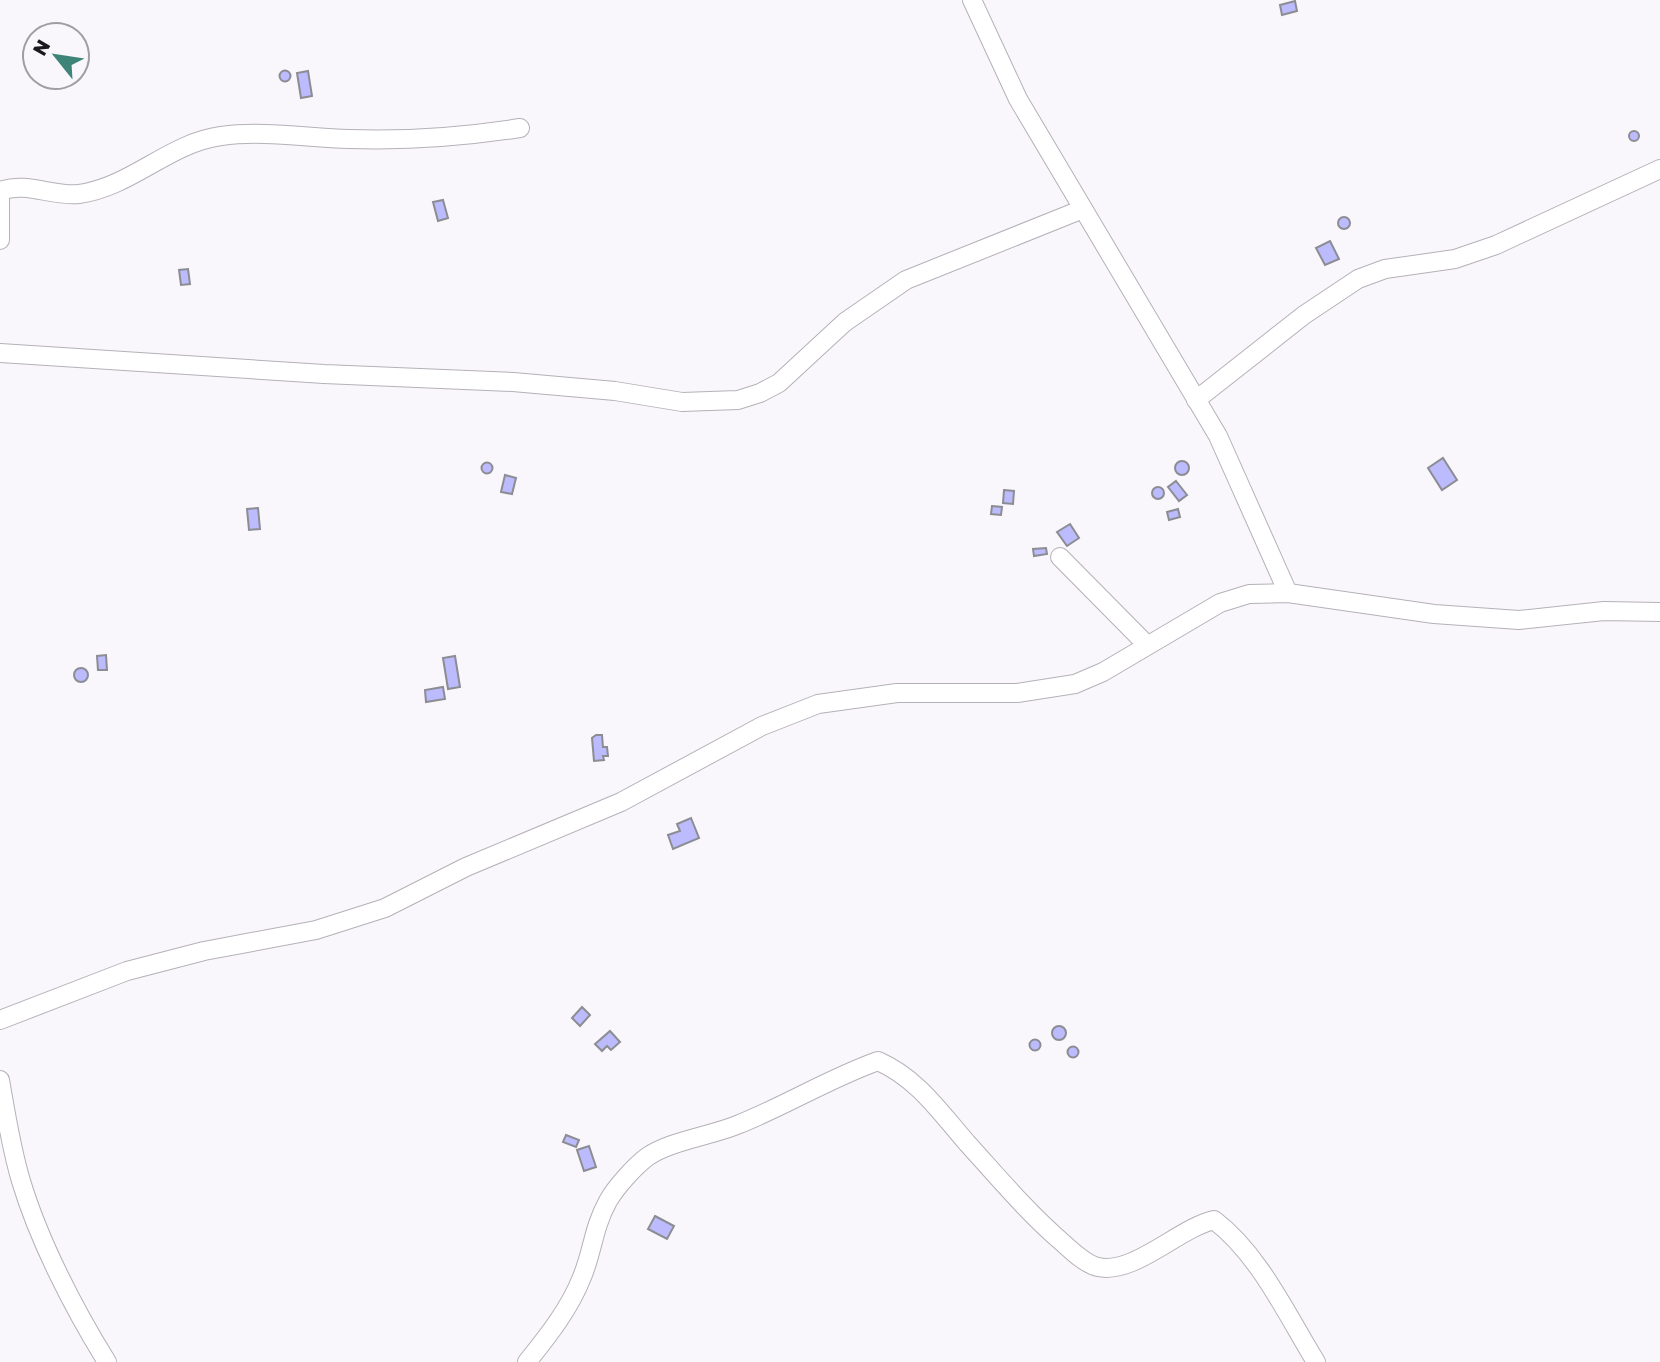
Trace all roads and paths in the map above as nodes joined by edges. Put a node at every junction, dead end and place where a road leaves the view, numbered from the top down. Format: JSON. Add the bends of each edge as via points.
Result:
{"nodes":[{"id":1,"x":972,"y":0,"type":"edge"},
{"id":2,"x":520,"y":128,"type":"dead end"},
{"id":3,"x":1660,"y":169,"type":"edge"},
{"id":4,"x":0,"y":194,"type":"edge"},
{"id":5,"x":1083,"y":209,"type":"junction"},
{"id":6,"x":0,"y":240,"type":"edge"},
{"id":7,"x":0,"y":354,"type":"edge"},
{"id":8,"x":1196,"y":400,"type":"junction"},
{"id":9,"x":1060,"y":557,"type":"dead end"},
{"id":10,"x":1288,"y":593,"type":"junction"},
{"id":11,"x":1660,"y":611,"type":"edge"},
{"id":12,"x":1147,"y":645,"type":"junction"},
{"id":13,"x":0,"y":1020,"type":"edge"},
{"id":14,"x":0,"y":1080,"type":"edge"},
{"id":15,"x":107,"y":1362,"type":"edge"},
{"id":16,"x":527,"y":1362,"type":"edge"},
{"id":17,"x":1316,"y":1362,"type":"edge"}],
"edges":[{"from":1,"to":5,"type":"street","via":[[1018,99]]},
{"from":2,"to":4,"type":"street","via":[[399,141],[221,136],[187,146],[115,185],[77,194],[13,187]]},
{"from":3,"to":8,"type":"street","via":[[1496,245],[1455,259],[1385,269],[1358,279]]},
{"from":4,"to":6,"type":"street"},
{"from":5,"to":7,"type":"street","via":[[906,280],[845,322],[779,383],[738,400],[682,402],[513,382]]},
{"from":5,"to":8,"type":"street"},
{"from":8,"to":10,"type":"street","via":[[1218,436]]},
{"from":9,"to":12,"type":"street"},
{"from":10,"to":11,"type":"street","via":[[1434,614],[1520,620],[1604,611]]},
{"from":10,"to":12,"type":"street","via":[[1249,594],[1220,603]]},
{"from":12,"to":13,"type":"street","via":[[1075,684],[1017,693],[897,693],[818,704],[762,726],[621,802],[466,867],[385,908],[316,930],[127,971]]},
{"from":14,"to":15,"type":"street","via":[[22,1184],[44,1241]]},
{"from":16,"to":17,"type":"street","via":[[552,1332],[583,1276],[592,1235],[609,1199],[646,1158],[735,1126],[878,1061],[923,1091],[1046,1229],[1098,1267],[1128,1264],[1195,1224],[1214,1220],[1228,1230],[1253,1264]]}]}
